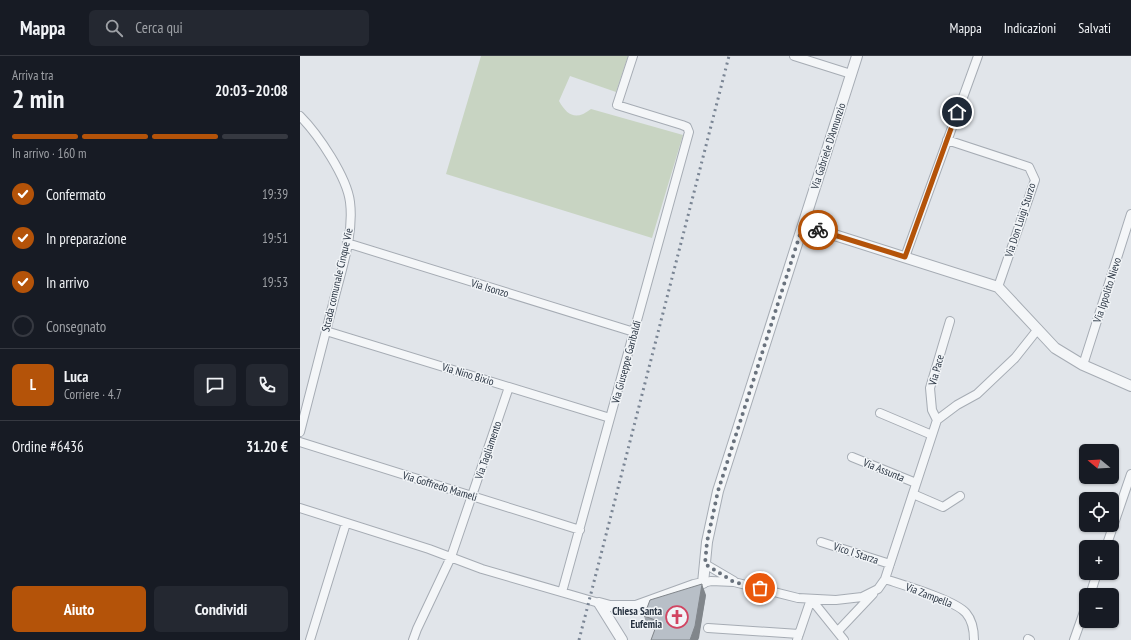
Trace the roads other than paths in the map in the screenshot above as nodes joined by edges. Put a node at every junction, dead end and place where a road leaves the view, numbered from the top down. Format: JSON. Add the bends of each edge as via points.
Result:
{"nodes":[{"id":1,"x":633,"y":56,"type":"edge"},
{"id":2,"x":794,"y":56,"type":"edge"},
{"id":3,"x":856,"y":56,"type":"edge"},
{"id":4,"x":978,"y":56,"type":"edge"},
{"id":5,"x":851,"y":74,"type":"junction"},
{"id":6,"x":300,"y":116,"type":"edge"},
{"id":7,"x":947,"y":140,"type":"junction"},
{"id":8,"x":1131,"y":214,"type":"edge"},
{"id":9,"x":803,"y":225,"type":"junction"},
{"id":10,"x":347,"y":243,"type":"junction"},
{"id":11,"x":905,"y":257,"type":"junction"},
{"id":12,"x":998,"y":287,"type":"junction"},
{"id":13,"x":950,"y":321,"type":"dead end"},
{"id":14,"x":1038,"y":329,"type":"junction"},
{"id":15,"x":326,"y":330,"type":"junction"},
{"id":16,"x":634,"y":332,"type":"junction"},
{"id":17,"x":1083,"y":365,"type":"junction"},
{"id":18,"x":1131,"y":386,"type":"edge"},
{"id":19,"x":509,"y":387,"type":"junction"},
{"id":20,"x":880,"y":413,"type":"dead end"},
{"id":21,"x":610,"y":418,"type":"junction"},
{"id":22,"x":937,"y":420,"type":"junction"},
{"id":23,"x":300,"y":432,"type":"edge"},
{"id":24,"x":932,"y":435,"type":"junction"},
{"id":25,"x":300,"y":442,"type":"edge"},
{"id":26,"x":852,"y":457,"type":"dead end"},
{"id":27,"x":1131,"y":474,"type":"edge"},
{"id":28,"x":916,"y":483,"type":"junction"},
{"id":29,"x":913,"y":494,"type":"junction"},
{"id":30,"x":472,"y":496,"type":"junction"},
{"id":31,"x":960,"y":496,"type":"dead end"},
{"id":32,"x":300,"y":508,"type":"edge"},
{"id":33,"x":346,"y":523,"type":"junction"},
{"id":34,"x":580,"y":530,"type":"junction"},
{"id":35,"x":1108,"y":540,"type":"edge"},
{"id":36,"x":821,"y":542,"type":"dead end"},
{"id":37,"x":451,"y":558,"type":"junction"},
{"id":38,"x":705,"y":564,"type":"junction"},
{"id":39,"x":890,"y":564,"type":"junction"},
{"id":40,"x":885,"y":579,"type":"junction"},
{"id":41,"x":734,"y":582,"type":"junction"},
{"id":42,"x":703,"y":583,"type":"junction"},
{"id":43,"x":878,"y":589,"type":"junction"},
{"id":44,"x":562,"y":592,"type":"junction"},
{"id":45,"x":811,"y":599,"type":"junction"},
{"id":46,"x":599,"y":603,"type":"junction"},
{"id":47,"x":1079,"y":626,"type":"edge"},
{"id":48,"x":708,"y":628,"type":"dead end"},
{"id":49,"x":838,"y":631,"type":"junction"},
{"id":50,"x":798,"y":637,"type":"edge"},
{"id":51,"x":310,"y":640,"type":"edge"},
{"id":52,"x":413,"y":640,"type":"edge"},
{"id":53,"x":622,"y":640,"type":"edge"},
{"id":54,"x":844,"y":640,"type":"edge"},
{"id":55,"x":974,"y":640,"type":"edge"},
{"id":56,"x":1074,"y":640,"type":"edge"}],
"edges":[{"from":1,"to":16,"type":"street","name":"Via Giuseppe Garibaldi","via":[[617,105],[682,125],[687,127],[689,132]]},
{"from":2,"to":5,"type":"street"},
{"from":3,"to":5,"type":"street","name":"Via Gabriele D'Annunzio"},
{"from":4,"to":7,"type":"street"},
{"from":5,"to":9,"type":"street","name":"Via Gabriele D'Annunzio"},
{"from":6,"to":10,"type":"street","name":"Strada comunale Cinque Vie","via":[[329,154],[344,180],[350,201]]},
{"from":7,"to":11,"type":"street"},
{"from":7,"to":12,"type":"street","name":"Via Don Luigi Sturzo","via":[[1029,167],[1035,180]]},
{"from":8,"to":17,"type":"street","name":"Via Ippolito Nievo"},
{"from":9,"to":11,"type":"street"},
{"from":9,"to":38,"type":"street","name":"Via Gabriele D'Annunzio","via":[[718,491]]},
{"from":10,"to":15,"type":"street","name":"Strada comunale Cinque Vie"},
{"from":10,"to":16,"type":"street","name":"Via Isonzo"},
{"from":11,"to":12,"type":"street"},
{"from":12,"to":14,"type":"street"},
{"from":13,"to":22,"type":"street","name":"Via Pace","via":[[930,388],[932,410]]},
{"from":14,"to":17,"type":"street","via":[[1056,348]]},
{"from":14,"to":22,"type":"street","via":[[1015,358],[977,394]]},
{"from":15,"to":19,"type":"street","name":"Via Nino Bixio"},
{"from":15,"to":23,"type":"street","name":"Strada comunale Cinque Vie"},
{"from":16,"to":21,"type":"street","name":"Via Giuseppe Garibaldi"},
{"from":17,"to":18,"type":"street"},
{"from":19,"to":21,"type":"street","name":"Via Nino Bixio"},
{"from":19,"to":30,"type":"street","name":"Via Tagliamento"},
{"from":20,"to":24,"type":"street"},
{"from":21,"to":34,"type":"street","name":"Via Giuseppe Garibaldi"},
{"from":22,"to":24,"type":"street"},
{"from":24,"to":28,"type":"street"},
{"from":25,"to":30,"type":"street","name":"Via Goffredo Mameli"},
{"from":26,"to":28,"type":"street","name":"Via Assunta"},
{"from":27,"to":35,"type":"street"},
{"from":28,"to":29,"type":"street"},
{"from":29,"to":31,"type":"street","via":[[943,507]]},
{"from":29,"to":39,"type":"street"},
{"from":30,"to":34,"type":"street","name":"Via Goffredo Mameli"},
{"from":30,"to":37,"type":"street","name":"Via Tagliamento"},
{"from":32,"to":33,"type":"street"},
{"from":33,"to":37,"type":"street"},
{"from":33,"to":51,"type":"street"},
{"from":34,"to":44,"type":"street","name":"Via Giuseppe Garibaldi"},
{"from":36,"to":39,"type":"street","name":"Vico I Starza"},
{"from":37,"to":44,"type":"street"},
{"from":37,"to":52,"type":"street","name":"Via Tagliamento"},
{"from":38,"to":41,"type":"street"},
{"from":38,"to":42,"type":"street","name":"Via Gabriele D'Annunzio"},
{"from":39,"to":40,"type":"street"},
{"from":40,"to":43,"type":"street"},
{"from":40,"to":55,"type":"street","name":"Via Zampella","via":[[954,604],[966,614],[974,630]]},
{"from":41,"to":42,"type":"street"},
{"from":41,"to":45,"type":"street"},
{"from":42,"to":46,"type":"street","via":[[636,606],[610,606]]},
{"from":43,"to":45,"type":"street","via":[[862,597]]},
{"from":43,"to":49,"type":"street"},
{"from":44,"to":46,"type":"street"},
{"from":45,"to":49,"type":"street"},
{"from":45,"to":50,"type":"street"},
{"from":46,"to":53,"type":"street"},
{"from":47,"to":56,"type":"street"},
{"from":48,"to":50,"type":"street"},
{"from":49,"to":54,"type":"street"}]}
